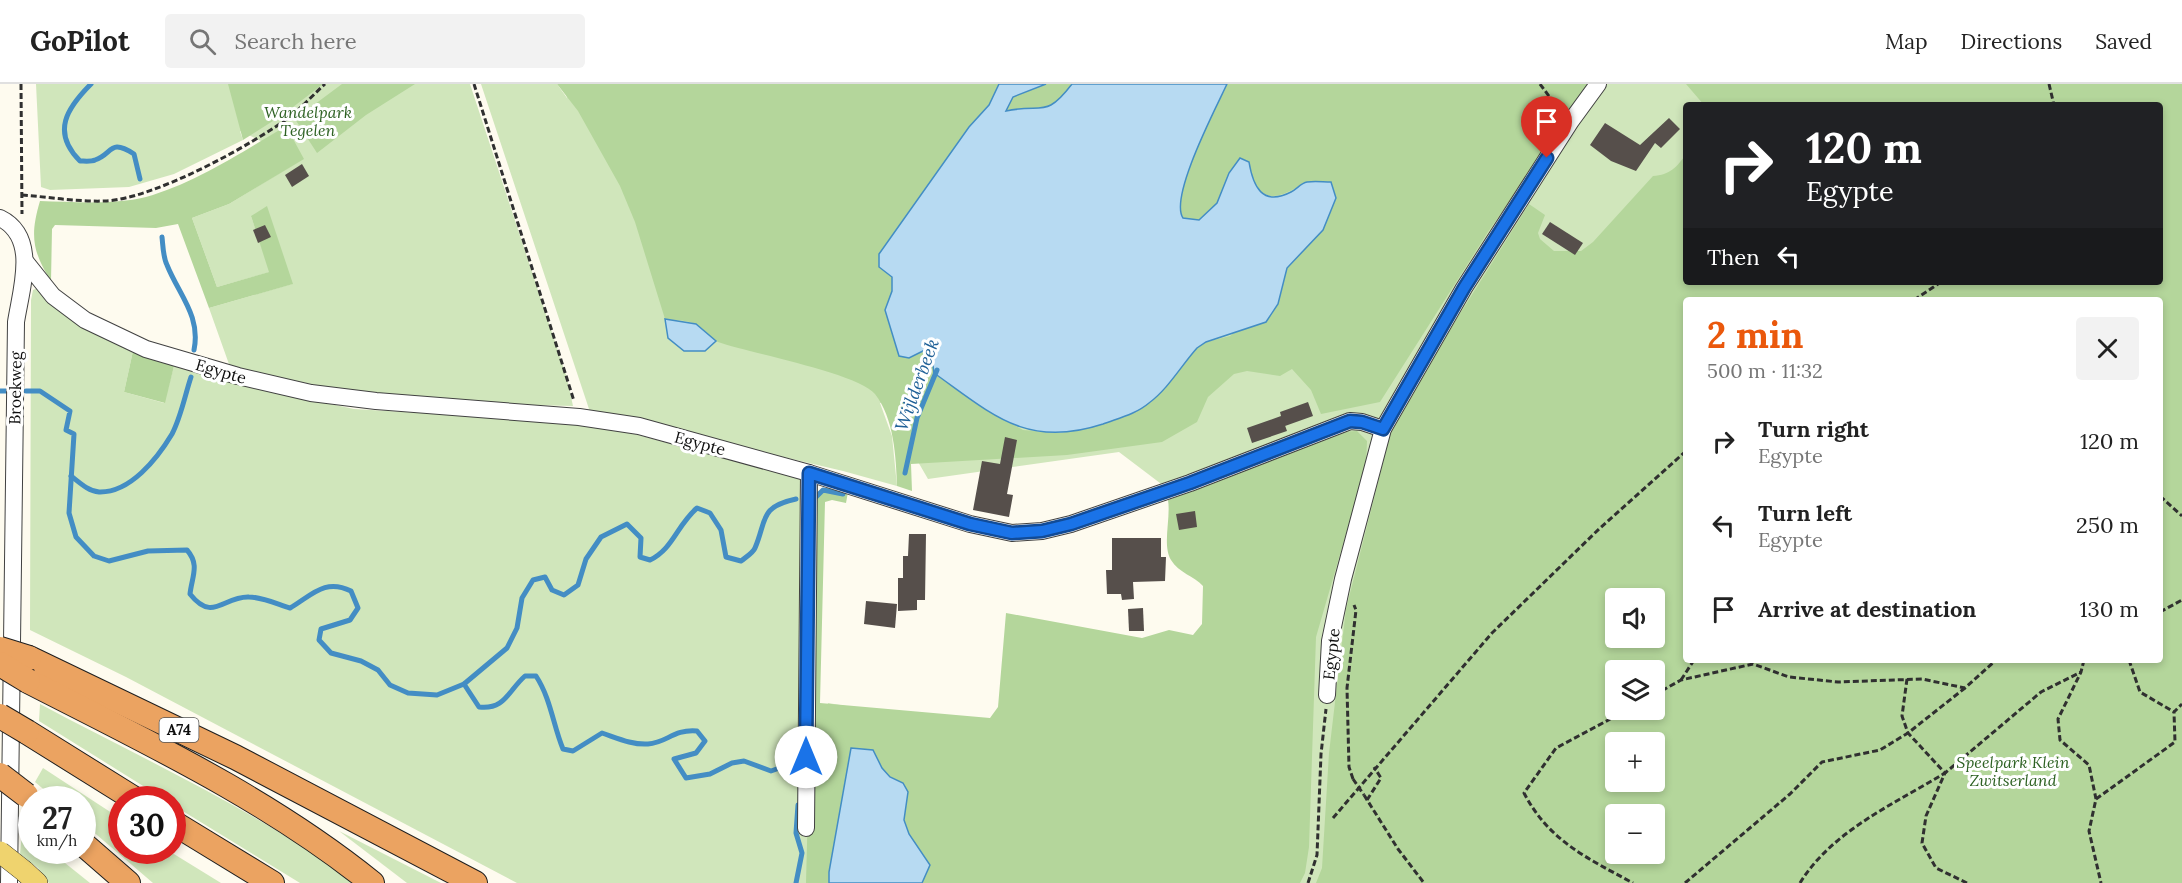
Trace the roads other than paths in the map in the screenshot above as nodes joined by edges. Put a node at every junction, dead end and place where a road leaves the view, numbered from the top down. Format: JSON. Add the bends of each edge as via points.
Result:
{"nodes":[{"id":1,"x":1598,"y":84,"type":"edge"},
{"id":2,"x":0,"y":218,"type":"edge"},
{"id":3,"x":25,"y":261,"type":"junction"},
{"id":4,"x":1383,"y":429,"type":"junction"},
{"id":5,"x":809,"y":473,"type":"junction"},
{"id":6,"x":14,"y":662,"type":"edge"},
{"id":7,"x":1327,"y":695,"type":"road end"},
{"id":8,"x":0,"y":716,"type":"edge"},
{"id":9,"x":0,"y":775,"type":"edge"},
{"id":10,"x":114,"y":786,"type":"edge"},
{"id":11,"x":18,"y":789,"type":"edge"},
{"id":12,"x":806,"y":828,"type":"dead end"},
{"id":13,"x":186,"y":831,"type":"edge"},
{"id":14,"x":0,"y":852,"type":"edge"},
{"id":15,"x":96,"y":855,"type":"edge"},
{"id":16,"x":0,"y":866,"type":"edge"},
{"id":17,"x":23,"y":880,"type":"edge"},
{"id":18,"x":128,"y":883,"type":"edge"},
{"id":19,"x":272,"y":883,"type":"edge"},
{"id":20,"x":372,"y":883,"type":"edge"},
{"id":21,"x":475,"y":883,"type":"edge"}],
"edges":[{"from":1,"to":4,"type":"street","name":"Egypte","via":[[1464,288]]},
{"from":2,"to":3,"type":"street","via":[[22,238]]},
{"from":3,"to":5,"type":"street","name":"Egypte","via":[[53,296],[85,320],[146,349],[238,376],[311,393],[639,426]]},
{"from":3,"to":6,"type":"street","name":"Broekweg","via":[[16,322]]},
{"from":4,"to":5,"type":"street","name":"Egypte","via":[[1350,421],[1190,483],[1042,531],[1012,533],[970,524]]},
{"from":4,"to":7,"type":"street","name":"Egypte","via":[[1343,579],[1330,641]]},
{"from":5,"to":12,"type":"street"},
{"from":6,"to":17,"type":"street","name":"Broekweg"},
{"from":6,"to":20,"type":"highway","via":[[292,824]]},
{"from":6,"to":21,"type":"highway","number":"A74","via":[[235,758]]},
{"from":8,"to":10,"type":"highway","bridge":true},
{"from":9,"to":11,"type":"highway","bridge":true},
{"from":13,"to":19,"type":"highway"},
{"from":14,"to":17,"type":"main road","bridge":true},
{"from":15,"to":18,"type":"highway"},
{"from":16,"to":17,"type":"main road"}]}
